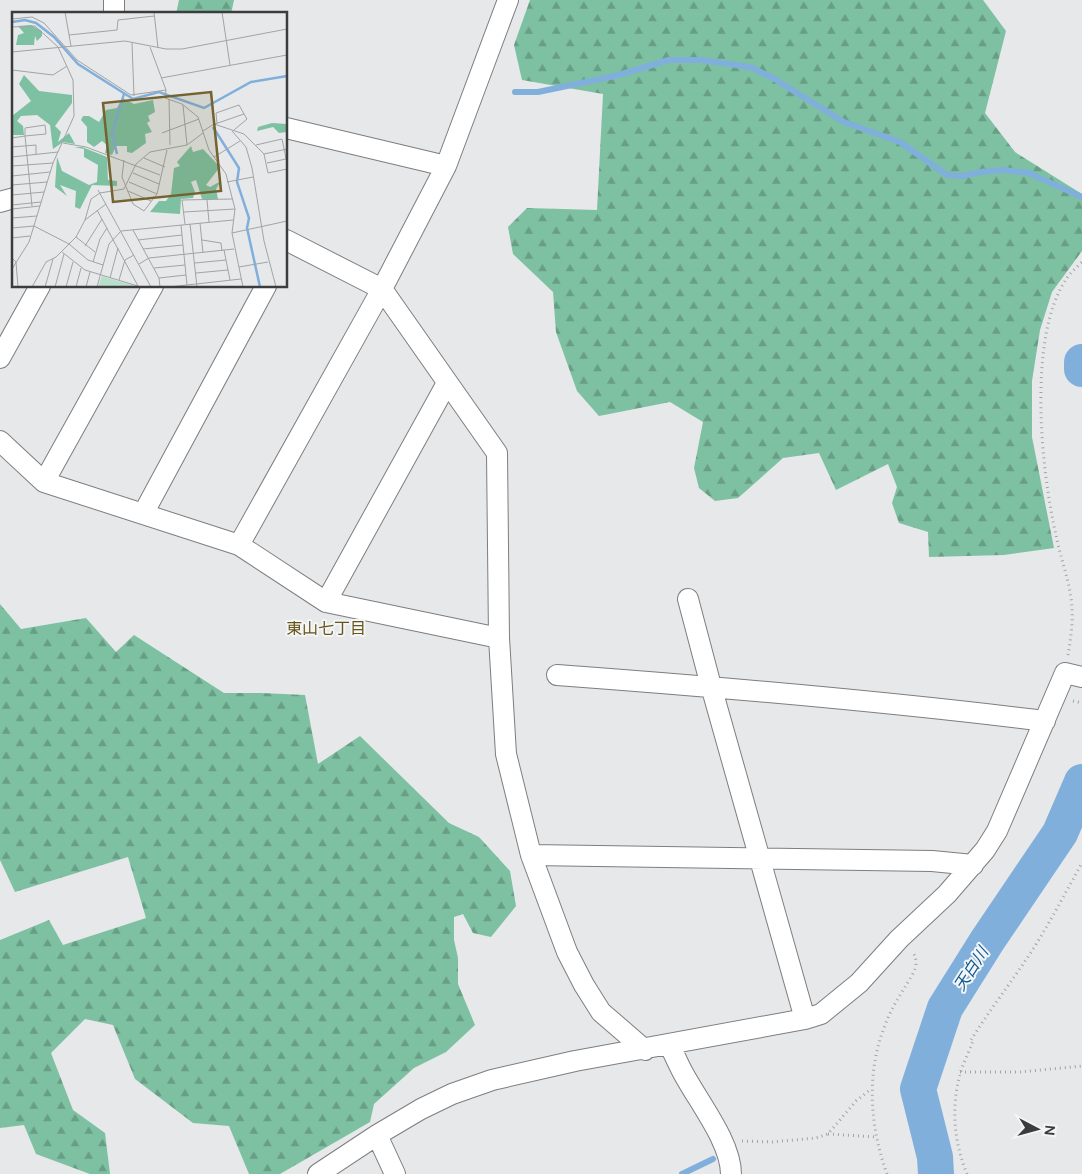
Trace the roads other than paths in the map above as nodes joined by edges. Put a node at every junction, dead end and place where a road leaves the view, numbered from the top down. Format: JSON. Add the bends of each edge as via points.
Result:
{"nodes":[{"id":1,"x":508,"y":0,"type":"edge"},
{"id":2,"x":288,"y":128,"type":"edge"},
{"id":3,"x":446,"y":166,"type":"junction"},
{"id":4,"x":288,"y":244,"type":"edge"},
{"id":5,"x":39,"y":288,"type":"edge"},
{"id":6,"x":152,"y":288,"type":"edge"},
{"id":7,"x":265,"y":288,"type":"edge"},
{"id":8,"x":382,"y":289,"type":"junction"},
{"id":9,"x":0,"y":358,"type":"edge"},
{"id":10,"x":447,"y":383,"type":"junction"},
{"id":11,"x":0,"y":441,"type":"edge"},
{"id":12,"x":44,"y":482,"type":"junction"},
{"id":13,"x":143,"y":514,"type":"junction"},
{"id":14,"x":239,"y":545,"type":"junction"},
{"id":15,"x":688,"y":599,"type":"dead end"},
{"id":16,"x":326,"y":602,"type":"junction"},
{"id":17,"x":499,"y":638,"type":"junction"},
{"id":18,"x":557,"y":675,"type":"dead end"},
{"id":19,"x":1073,"y":675,"type":"edge"},
{"id":20,"x":711,"y":686,"type":"junction"},
{"id":21,"x":1045,"y":721,"type":"junction"},
{"id":22,"x":531,"y":854,"type":"junction"},
{"id":23,"x":759,"y":858,"type":"junction"},
{"id":24,"x":974,"y":865,"type":"junction"},
{"id":25,"x":805,"y":1019,"type":"junction"},
{"id":26,"x":669,"y":1044,"type":"junction"},
{"id":27,"x":645,"y":1050,"type":"junction"},
{"id":28,"x":377,"y":1135,"type":"junction"},
{"id":29,"x":318,"y":1174,"type":"edge"},
{"id":30,"x":395,"y":1174,"type":"edge"},
{"id":31,"x":731,"y":1174,"type":"edge"}],
"edges":[{"from":1,"to":3,"type":"street"},
{"from":2,"to":3,"type":"street"},
{"from":3,"to":8,"type":"street"},
{"from":4,"to":8,"type":"street"},
{"from":5,"to":9,"type":"street"},
{"from":6,"to":12,"type":"street"},
{"from":7,"to":13,"type":"street"},
{"from":8,"to":10,"type":"street"},
{"from":8,"to":14,"type":"street"},
{"from":10,"to":16,"type":"street"},
{"from":10,"to":17,"type":"street","via":[[496,453]]},
{"from":11,"to":12,"type":"street"},
{"from":12,"to":13,"type":"street"},
{"from":13,"to":14,"type":"street"},
{"from":14,"to":16,"type":"street"},
{"from":15,"to":20,"type":"street"},
{"from":16,"to":17,"type":"street"},
{"from":17,"to":22,"type":"street","via":[[506,754]]},
{"from":18,"to":20,"type":"street"},
{"from":19,"to":21,"type":"street"},
{"from":20,"to":21,"type":"street"},
{"from":20,"to":23,"type":"street"},
{"from":21,"to":24,"type":"street","via":[[997,831]]},
{"from":22,"to":23,"type":"street"},
{"from":22,"to":27,"type":"street","via":[[567,952],[584,985],[602,1012]]},
{"from":23,"to":24,"type":"street","via":[[932,861]]},
{"from":23,"to":25,"type":"street"},
{"from":24,"to":25,"type":"street","via":[[859,983],[821,1014]]},
{"from":25,"to":26,"type":"street"},
{"from":26,"to":27,"type":"street"},
{"from":26,"to":31,"type":"street","via":[[723,1141]]},
{"from":27,"to":28,"type":"street","via":[[575,1061],[492,1080],[452,1094]]},
{"from":28,"to":29,"type":"street"},
{"from":28,"to":30,"type":"street"}]}
